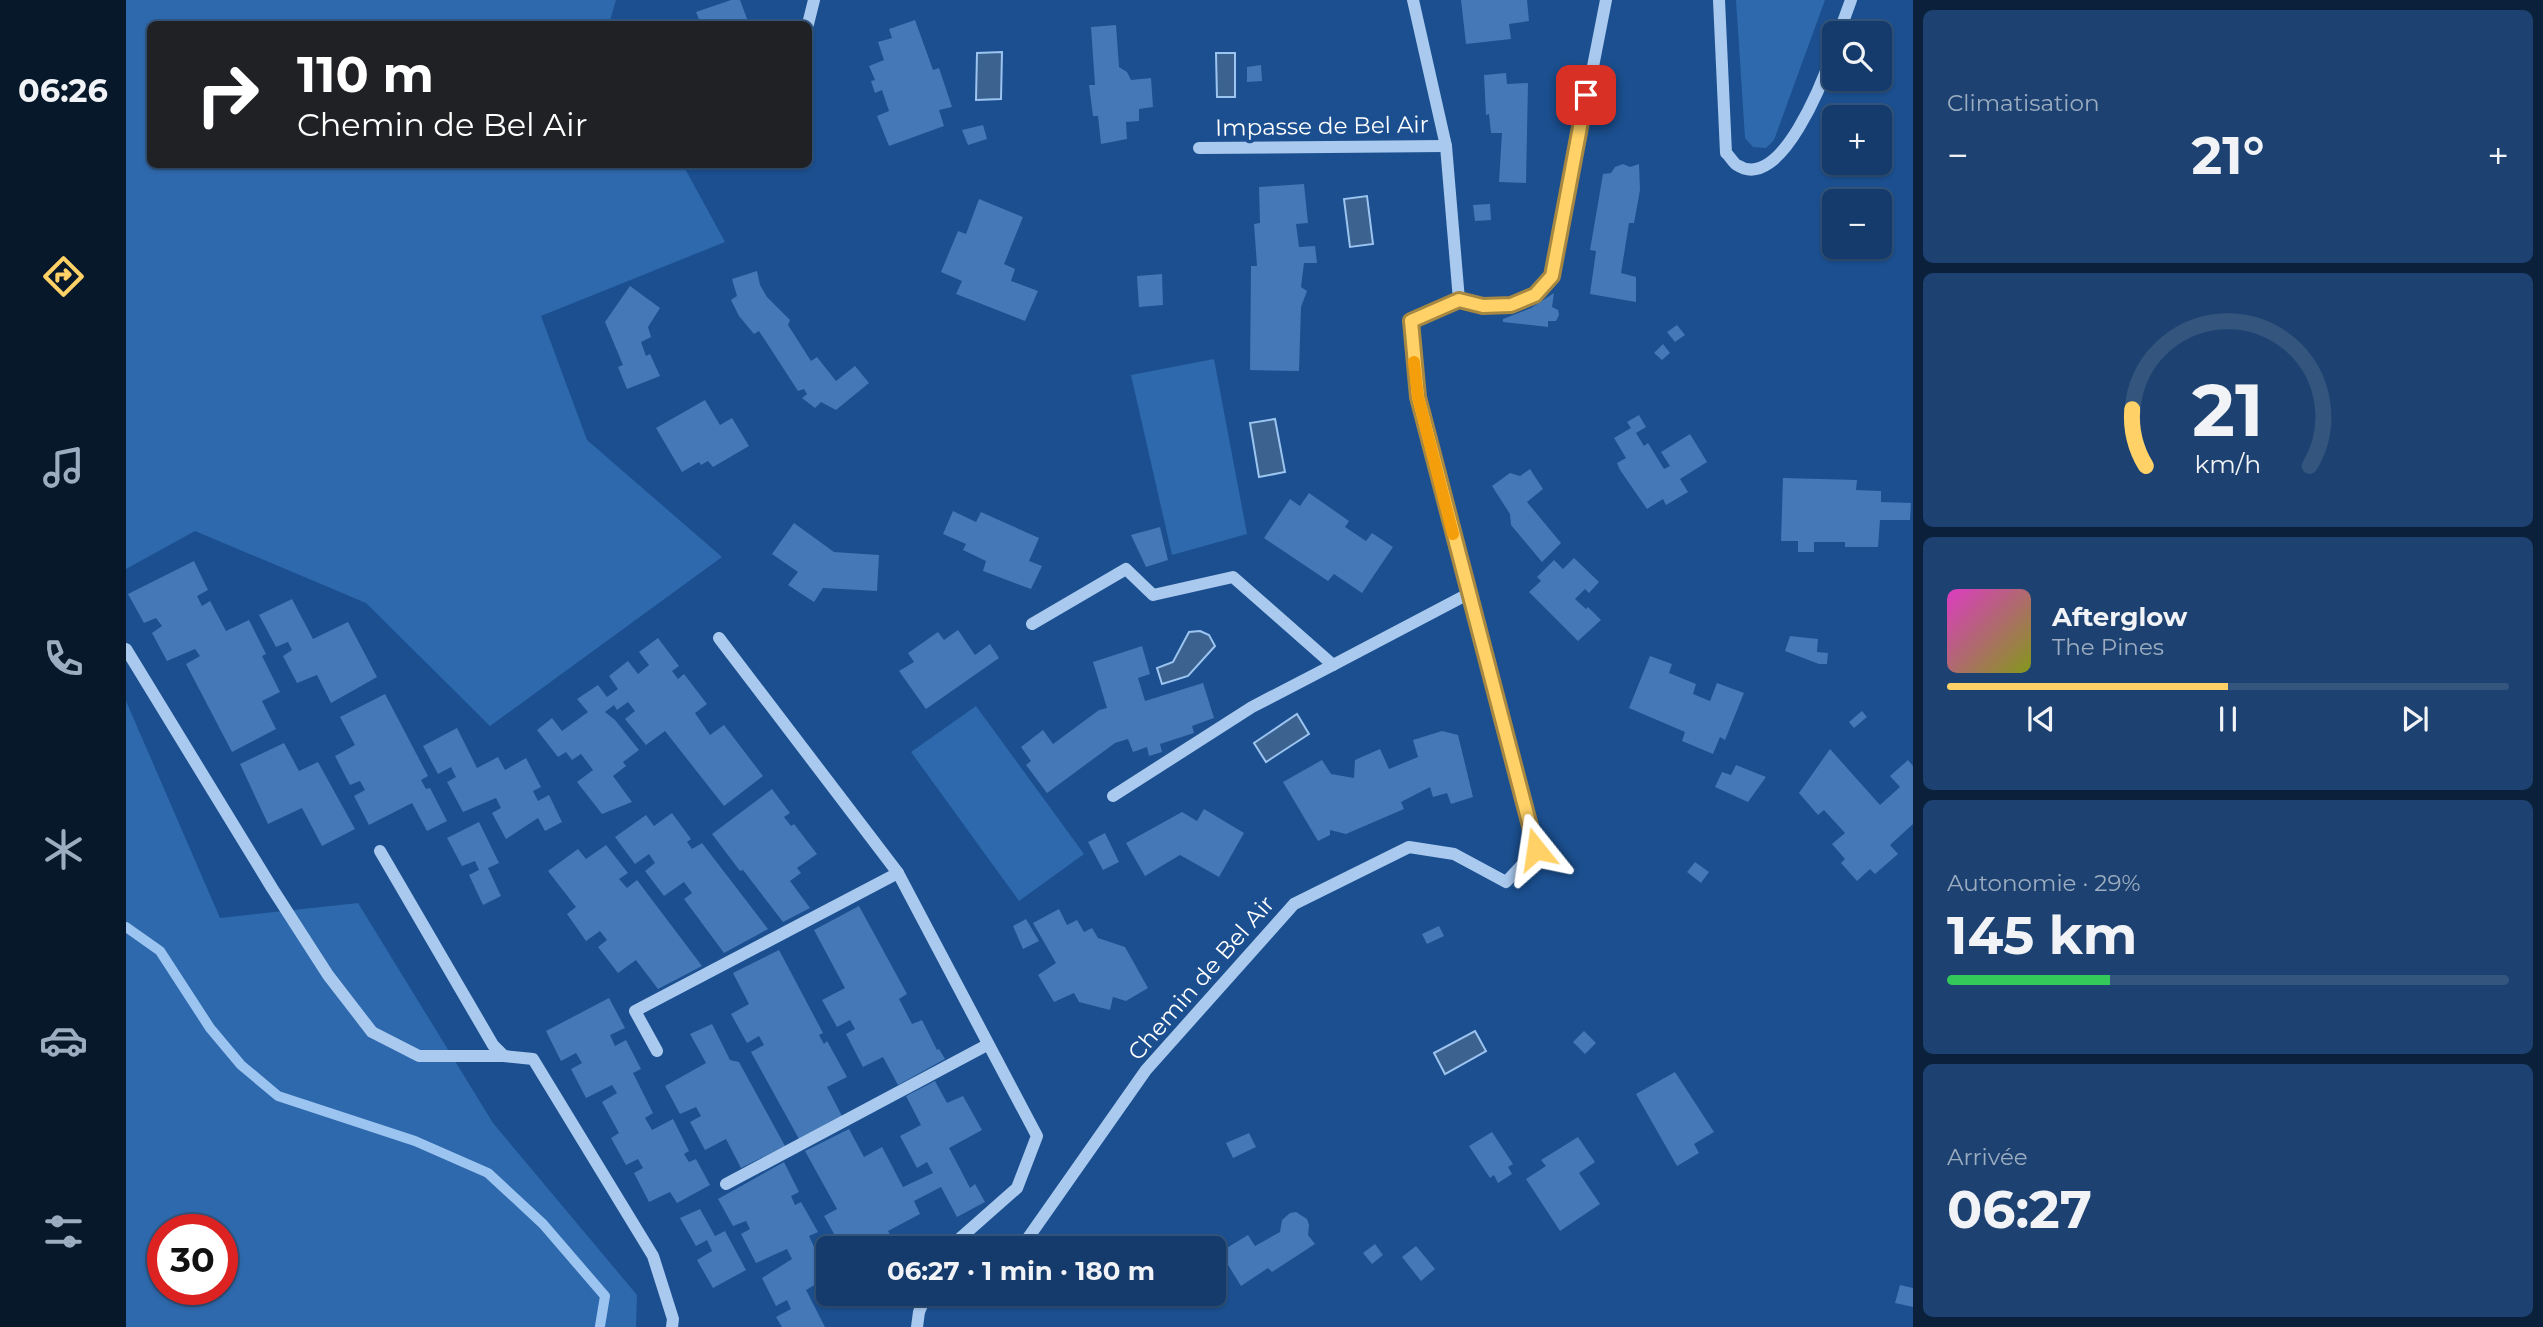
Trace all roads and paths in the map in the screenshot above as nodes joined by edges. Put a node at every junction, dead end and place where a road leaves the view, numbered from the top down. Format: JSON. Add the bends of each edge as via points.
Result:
{"nodes":[{"id":1,"x":814,"y":0,"type":"edge"},
{"id":2,"x":1413,"y":0,"type":"edge"},
{"id":3,"x":1606,"y":0,"type":"edge"},
{"id":4,"x":1719,"y":0,"type":"edge"},
{"id":5,"x":1851,"y":0,"type":"edge"},
{"id":6,"x":809,"y":21,"type":"edge"},
{"id":7,"x":1843,"y":21,"type":"edge"},
{"id":8,"x":1822,"y":76,"type":"edge"},
{"id":9,"x":1446,"y":146,"type":"junction"},
{"id":10,"x":1199,"y":148,"type":"dead end"},
{"id":11,"x":1459,"y":300,"type":"junction"},
{"id":12,"x":1468,"y":594,"type":"junction"},
{"id":13,"x":1032,"y":624,"type":"dead end"},
{"id":14,"x":719,"y":638,"type":"dead end"},
{"id":15,"x":126,"y":649,"type":"edge"},
{"id":16,"x":1333,"y":665,"type":"junction"},
{"id":17,"x":1113,"y":796,"type":"dead end"},
{"id":18,"x":380,"y":851,"type":"dead end"},
{"id":19,"x":898,"y":873,"type":"junction"},
{"id":20,"x":988,"y":1045,"type":"junction"},
{"id":21,"x":657,"y":1051,"type":"dead end"},
{"id":22,"x":503,"y":1056,"type":"junction"},
{"id":23,"x":726,"y":1184,"type":"dead end"},
{"id":24,"x":963,"y":1236,"type":"edge"},
{"id":25,"x":1029,"y":1236,"type":"edge"},
{"id":26,"x":923,"y":1306,"type":"edge"},
{"id":27,"x":672,"y":1327,"type":"edge"},
{"id":28,"x":917,"y":1327,"type":"edge"}],
"edges":[{"from":1,"to":6,"type":"street"},
{"from":2,"to":9,"type":"street","name":"Impasse de Bel Air"},
{"from":3,"to":11,"type":"street","via":[[1552,276],[1535,295],[1511,305],[1483,306]]},
{"from":4,"to":8,"type":"street","via":[[1727,153],[1737,165],[1748,169],[1766,166],[1783,152],[1799,129]]},
{"from":5,"to":7,"type":"street"},
{"from":9,"to":10,"type":"street","name":"Impasse de Bel Air"},
{"from":9,"to":11,"type":"street","name":"Impasse de Bel Air"},
{"from":11,"to":12,"type":"street","name":"Chemin de Bel Air","via":[[1411,321],[1418,397]]},
{"from":12,"to":16,"type":"street"},
{"from":12,"to":25,"type":"street","name":"Chemin de Bel Air","via":[[1536,849],[1506,882],[1454,854],[1409,847],[1294,904],[1146,1070]]},
{"from":13,"to":16,"type":"street","via":[[1126,569],[1153,595],[1233,578]]},
{"from":14,"to":19,"type":"street"},
{"from":15,"to":22,"type":"street","via":[[328,975],[373,1032],[419,1056]]},
{"from":16,"to":17,"type":"street","via":[[1252,707]]},
{"from":18,"to":22,"type":"street"},
{"from":19,"to":20,"type":"street"},
{"from":19,"to":21,"type":"street","via":[[635,1011]]},
{"from":20,"to":23,"type":"street"},
{"from":20,"to":24,"type":"street","via":[[1037,1136],[1017,1188]]},
{"from":22,"to":27,"type":"street","via":[[533,1059],[653,1256]]},
{"from":26,"to":28,"type":"street"}]}
